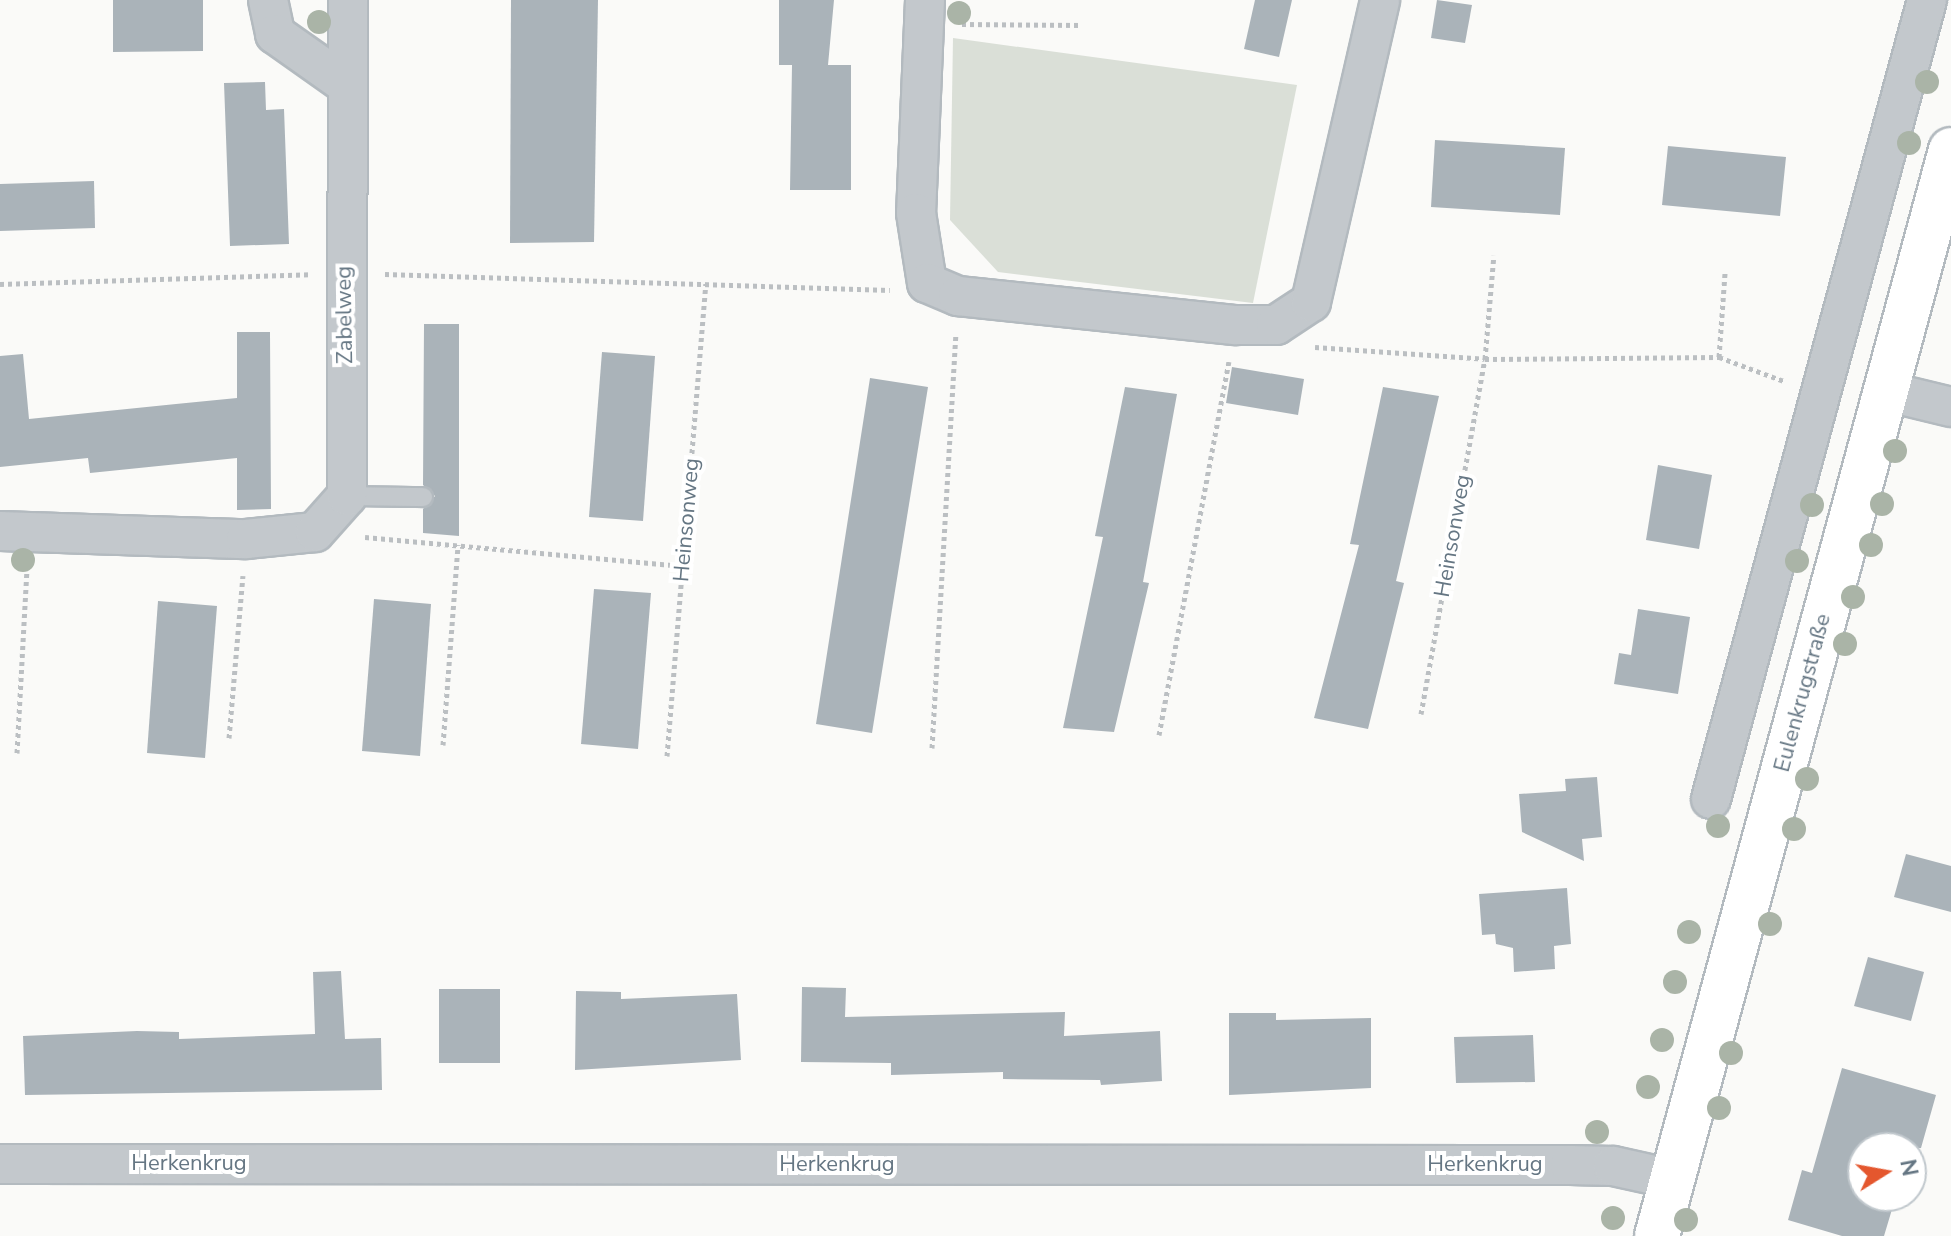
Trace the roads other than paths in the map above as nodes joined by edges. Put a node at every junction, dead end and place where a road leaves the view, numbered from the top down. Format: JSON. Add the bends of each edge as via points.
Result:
{"nodes":[{"id":1,"x":268,"y":0,"type":"edge"},
{"id":2,"x":348,"y":0,"type":"edge"},
{"id":3,"x":1380,"y":0,"type":"edge"},
{"id":4,"x":1927,"y":0,"type":"edge"},
{"id":5,"x":925,"y":12,"type":"edge"},
{"id":6,"x":346,"y":84,"type":"junction"},
{"id":7,"x":1951,"y":150,"type":"edge"},
{"id":8,"x":1885,"y":391,"type":"junction"},
{"id":9,"x":1951,"y":407,"type":"edge"},
{"id":10,"x":347,"y":496,"type":"junction"},
{"id":11,"x":423,"y":497,"type":"dead end"},
{"id":12,"x":14,"y":531,"type":"edge"},
{"id":13,"x":1711,"y":799,"type":"dead end"},
{"id":14,"x":0,"y":1164,"type":"edge"},
{"id":15,"x":1672,"y":1179,"type":"junction"},
{"id":16,"x":1657,"y":1236,"type":"edge"}],
"edges":[{"from":1,"to":6,"type":"street","via":[[275,34]]},
{"from":2,"to":6,"type":"street","name":"Zabelweg"},
{"from":3,"to":5,"type":"street","via":[[1311,302],[1276,325],[1236,325],[943,289],[916,213]]},
{"from":4,"to":13,"type":"street"},
{"from":6,"to":10,"type":"street","name":"Zabelweg"},
{"from":7,"to":8,"type":"main road","name":"Eulenkrugstraße"},
{"from":8,"to":9,"type":"street"},
{"from":8,"to":15,"type":"main road","name":"Eulenkrugstraße"},
{"from":10,"to":11,"type":"lane"},
{"from":10,"to":12,"type":"street","via":[[315,532],[246,539]]},
{"from":14,"to":15,"type":"street","name":"Herkenkrug","via":[[1570,1165],[1613,1166]]},
{"from":15,"to":16,"type":"main road","name":"Eulenkrugstraße"}]}
